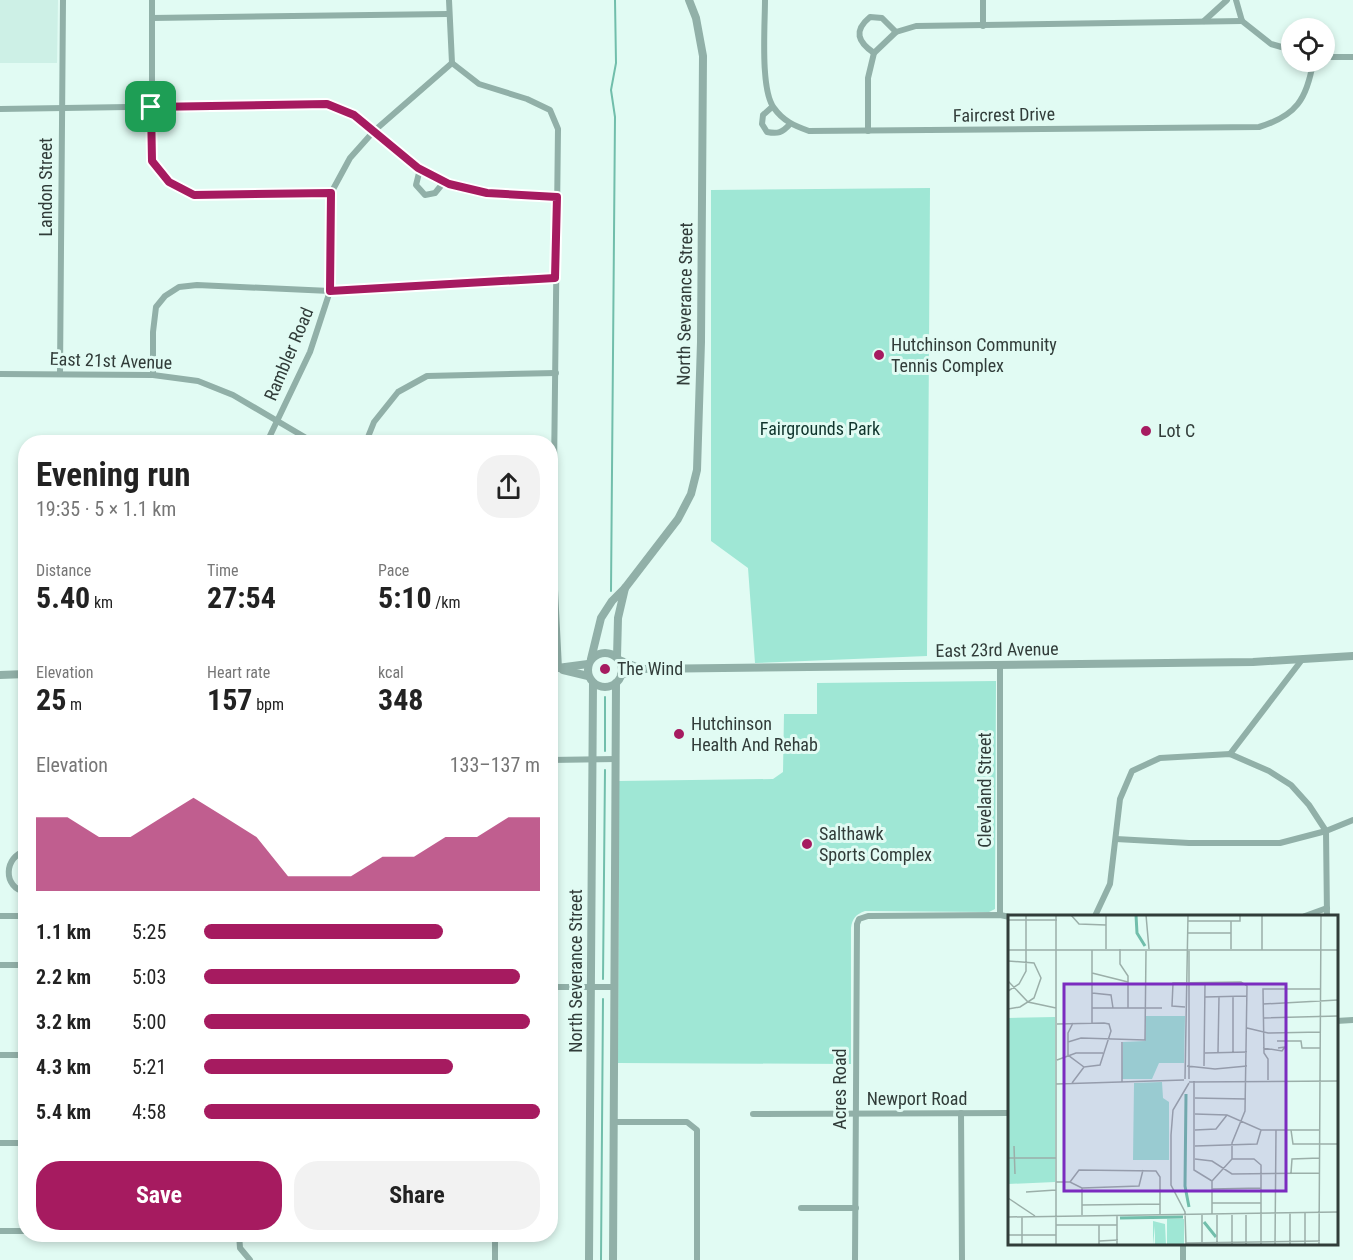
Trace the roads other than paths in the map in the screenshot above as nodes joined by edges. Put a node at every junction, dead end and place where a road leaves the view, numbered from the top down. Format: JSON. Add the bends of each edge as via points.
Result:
{"nodes":[{"id":1,"x":63,"y":0,"type":"edge"},
{"id":2,"x":152,"y":0,"type":"edge"},
{"id":3,"x":448,"y":0,"type":"edge"},
{"id":4,"x":689,"y":0,"type":"edge"},
{"id":5,"x":765,"y":0,"type":"edge"},
{"id":6,"x":983,"y":0,"type":"edge"},
{"id":7,"x":1227,"y":0,"type":"edge"},
{"id":8,"x":1236,"y":0,"type":"edge"},
{"id":9,"x":448,"y":14,"type":"junction"},
{"id":10,"x":152,"y":18,"type":"junction"},
{"id":11,"x":1204,"y":21,"type":"junction"},
{"id":12,"x":1242,"y":21,"type":"junction"},
{"id":13,"x":983,"y":26,"type":"junction"},
{"id":14,"x":896,"y":32,"type":"junction"},
{"id":15,"x":1281,"y":47,"type":"edge"},
{"id":16,"x":874,"y":53,"type":"junction"},
{"id":17,"x":1335,"y":57,"type":"edge"},
{"id":18,"x":1353,"y":57,"type":"edge"},
{"id":19,"x":453,"y":63,"type":"junction"},
{"id":20,"x":1311,"y":72,"type":"edge"},
{"id":21,"x":151,"y":107,"type":"junction"},
{"id":22,"x":772,"y":107,"type":"junction"},
{"id":23,"x":62,"y":109,"type":"junction"},
{"id":24,"x":0,"y":110,"type":"edge"},
{"id":25,"x":790,"y":124,"type":"junction"},
{"id":26,"x":374,"y":131,"type":"junction"},
{"id":27,"x":868,"y":131,"type":"junction"},
{"id":28,"x":420,"y":169,"type":"junction"},
{"id":29,"x":444,"y":182,"type":"junction"},
{"id":30,"x":331,"y":193,"type":"junction"},
{"id":31,"x":557,"y":197,"type":"junction"},
{"id":32,"x":555,"y":278,"type":"junction"},
{"id":33,"x":330,"y":291,"type":"junction"},
{"id":34,"x":556,"y":373,"type":"junction"},
{"id":35,"x":0,"y":374,"type":"edge"},
{"id":36,"x":60,"y":374,"type":"junction"},
{"id":37,"x":153,"y":375,"type":"junction"},
{"id":38,"x":277,"y":421,"type":"junction"},
{"id":39,"x":270,"y":435,"type":"edge"},
{"id":40,"x":301,"y":435,"type":"edge"},
{"id":41,"x":369,"y":435,"type":"edge"},
{"id":42,"x":553,"y":435,"type":"edge"},
{"id":43,"x":625,"y":588,"type":"junction"},
{"id":44,"x":1353,"y":656,"type":"edge"},
{"id":45,"x":618,"y":659,"type":"junction"},
{"id":46,"x":590,"y":661,"type":"junction"},
{"id":47,"x":1301,"y":661,"type":"junction"},
{"id":48,"x":1000,"y":665,"type":"junction"},
{"id":49,"x":558,"y":668,"type":"edge"},
{"id":50,"x":641,"y":669,"type":"junction"},
{"id":51,"x":558,"y":670,"type":"edge"},
{"id":52,"x":18,"y":674,"type":"edge"},
{"id":53,"x":0,"y":675,"type":"edge"},
{"id":54,"x":621,"y":675,"type":"junction"},
{"id":55,"x":591,"y":679,"type":"junction"},
{"id":56,"x":616,"y":682,"type":"junction"},
{"id":57,"x":1230,"y":754,"type":"junction"},
{"id":58,"x":593,"y":759,"type":"junction"},
{"id":59,"x":616,"y":759,"type":"junction"},
{"id":60,"x":558,"y":760,"type":"edge"},
{"id":61,"x":1353,"y":820,"type":"edge"},
{"id":62,"x":1326,"y":831,"type":"junction"},
{"id":63,"x":1116,"y":839,"type":"junction"},
{"id":64,"x":18,"y":854,"type":"edge"},
{"id":65,"x":18,"y":888,"type":"edge"},
{"id":66,"x":1326,"y":908,"type":"junction"},
{"id":67,"x":18,"y":915,"type":"edge"},
{"id":68,"x":1000,"y":915,"type":"junction"},
{"id":69,"x":1095,"y":915,"type":"edge"},
{"id":70,"x":1308,"y":915,"type":"edge"},
{"id":71,"x":1327,"y":915,"type":"edge"},
{"id":72,"x":0,"y":916,"type":"edge"},
{"id":73,"x":1008,"y":917,"type":"edge"},
{"id":74,"x":0,"y":965,"type":"edge"},
{"id":75,"x":18,"y":965,"type":"edge"},
{"id":76,"x":558,"y":987,"type":"edge"},
{"id":77,"x":591,"y":987,"type":"junction"},
{"id":78,"x":614,"y":987,"type":"junction"},
{"id":79,"x":1353,"y":1020,"type":"edge"},
{"id":80,"x":1338,"y":1021,"type":"edge"},
{"id":81,"x":0,"y":1055,"type":"edge"},
{"id":82,"x":18,"y":1055,"type":"edge"},
{"id":83,"x":961,"y":1113,"type":"junction"},
{"id":84,"x":1008,"y":1113,"type":"edge"},
{"id":85,"x":753,"y":1114,"type":"dead end"},
{"id":86,"x":855,"y":1114,"type":"junction"},
{"id":87,"x":614,"y":1122,"type":"junction"},
{"id":88,"x":0,"y":1143,"type":"edge"},
{"id":89,"x":18,"y":1143,"type":"edge"},
{"id":90,"x":801,"y":1208,"type":"dead end"},
{"id":91,"x":856,"y":1208,"type":"junction"},
{"id":92,"x":0,"y":1231,"type":"edge"},
{"id":93,"x":18,"y":1231,"type":"edge"},
{"id":94,"x":240,"y":1242,"type":"edge"},
{"id":95,"x":495,"y":1242,"type":"edge"},
{"id":96,"x":250,"y":1260,"type":"edge"},
{"id":97,"x":495,"y":1260,"type":"edge"},
{"id":98,"x":589,"y":1260,"type":"edge"},
{"id":99,"x":613,"y":1260,"type":"edge"},
{"id":100,"x":697,"y":1260,"type":"edge"},
{"id":101,"x":855,"y":1260,"type":"edge"},
{"id":102,"x":962,"y":1260,"type":"edge"}],
"edges":[{"from":1,"to":23,"type":"street","name":"Landon Street"},
{"from":2,"to":10,"type":"street"},
{"from":3,"to":9,"type":"street"},
{"from":4,"to":43,"type":"street","name":"North Severance Street","via":[[703,56],[697,470],[691,494],[678,519]]},
{"from":5,"to":22,"type":"street","via":[[765,85]]},
{"from":6,"to":13,"type":"street"},
{"from":7,"to":11,"type":"street"},
{"from":8,"to":12,"type":"street"},
{"from":9,"to":10,"type":"street"},
{"from":9,"to":19,"type":"street"},
{"from":10,"to":21,"type":"street"},
{"from":11,"to":12,"type":"street"},
{"from":11,"to":13,"type":"street"},
{"from":12,"to":15,"type":"street","via":[[1271,44]]},
{"from":13,"to":14,"type":"street","via":[[916,26]]},
{"from":14,"to":16,"type":"street"},
{"from":14,"to":16,"type":"street","via":[[882,18],[870,16],[862,24],[859,36],[862,45]]},
{"from":16,"to":27,"type":"street","via":[[868,78]]},
{"from":17,"to":18,"type":"street"},
{"from":19,"to":26,"type":"street","name":"Rambler Road"},
{"from":19,"to":31,"type":"street","via":[[478,84],[550,110],[558,129]]},
{"from":20,"to":27,"type":"street","name":"Faircrest Drive","via":[[1307,90],[1296,108],[1282,119],[1259,127]]},
{"from":21,"to":23,"type":"street"},
{"from":21,"to":26,"type":"street","via":[[327,104],[354,115]]},
{"from":21,"to":30,"type":"street","via":[[152,161],[169,182],[194,195]]},
{"from":22,"to":25,"type":"street","name":"Faircrest Drive"},
{"from":22,"to":25,"type":"street","via":[[763,115],[762,124],[767,132],[777,134]]},
{"from":23,"to":24,"type":"street"},
{"from":23,"to":36,"type":"street","name":"Landon Street"},
{"from":25,"to":27,"type":"street","name":"Faircrest Drive","via":[[809,131]]},
{"from":26,"to":28,"type":"street"},
{"from":26,"to":30,"type":"street","name":"Rambler Road","via":[[350,158]]},
{"from":28,"to":29,"type":"street"},
{"from":28,"to":29,"type":"street","via":[[416,185],[425,195],[435,193]]},
{"from":29,"to":31,"type":"street","via":[[487,193]]},
{"from":30,"to":33,"type":"street","name":"Rambler Road"},
{"from":31,"to":32,"type":"street"},
{"from":32,"to":33,"type":"street"},
{"from":32,"to":34,"type":"street"},
{"from":33,"to":37,"type":"street","via":[[197,285],[179,288],[156,307]]},
{"from":33,"to":38,"type":"street","name":"Rambler Road","via":[[310,352]]},
{"from":34,"to":41,"type":"street","via":[[427,376],[398,392],[374,422]]},
{"from":34,"to":42,"type":"street"},
{"from":35,"to":36,"type":"street","name":"East 21st Avenue"},
{"from":36,"to":37,"type":"street","name":"East 21st Avenue"},
{"from":37,"to":38,"type":"street","name":"East 21st Avenue","via":[[207,384]]},
{"from":38,"to":39,"type":"street","name":"Rambler Road"},
{"from":38,"to":40,"type":"street","name":"East 21st Avenue"},
{"from":43,"to":45,"type":"street","name":"North Severance Street","via":[[618,618]]},
{"from":43,"to":46,"type":"street","name":"North Severance Street","via":[[601,618]]},
{"from":44,"to":47,"type":"street","name":"East 23rd Avenue"},
{"from":45,"to":46,"type":"street","via":[[604,652]]},
{"from":45,"to":50,"type":"street","name":"East 23rd Avenue"},
{"from":45,"to":54,"type":"street"},
{"from":46,"to":49,"type":"street"},
{"from":46,"to":55,"type":"street"},
{"from":47,"to":48,"type":"street","name":"East 23rd Avenue"},
{"from":47,"to":57,"type":"street"},
{"from":48,"to":50,"type":"street","name":"East 23rd Avenue"},
{"from":48,"to":68,"type":"street","name":"Cleveland Street"},
{"from":50,"to":54,"type":"street","name":"East 23rd Avenue"},
{"from":51,"to":55,"type":"street"},
{"from":52,"to":53,"type":"street"},
{"from":54,"to":56,"type":"street"},
{"from":55,"to":56,"type":"street","via":[[602,687]]},
{"from":55,"to":58,"type":"street","name":"North Severance Street"},
{"from":56,"to":59,"type":"street"},
{"from":57,"to":62,"type":"street","via":[[1291,785]]},
{"from":57,"to":63,"type":"street","via":[[1160,758],[1132,771],[1120,799]]},
{"from":58,"to":59,"type":"street"},
{"from":58,"to":60,"type":"street"},
{"from":58,"to":77,"type":"street","name":"North Severance Street"},
{"from":59,"to":78,"type":"street"},
{"from":61,"to":62,"type":"street"},
{"from":62,"to":63,"type":"street","via":[[1280,843]]},
{"from":62,"to":66,"type":"street"},
{"from":63,"to":69,"type":"street","via":[[1110,884]]},
{"from":64,"to":65,"type":"street","via":[[9,865],[9,878]]},
{"from":66,"to":70,"type":"street"},
{"from":66,"to":71,"type":"street"},
{"from":67,"to":72,"type":"street"},
{"from":68,"to":73,"type":"street"},
{"from":68,"to":86,"type":"street","name":"Acres Road","via":[[859,919]]},
{"from":74,"to":75,"type":"street"},
{"from":76,"to":77,"type":"street"},
{"from":77,"to":78,"type":"street"},
{"from":77,"to":98,"type":"street","name":"North Severance Street"},
{"from":78,"to":87,"type":"street"},
{"from":79,"to":80,"type":"street"},
{"from":81,"to":82,"type":"street"},
{"from":83,"to":84,"type":"street","name":"Newport Road"},
{"from":83,"to":86,"type":"street","name":"Newport Road"},
{"from":83,"to":102,"type":"street"},
{"from":85,"to":86,"type":"street","name":"Newport Road"},
{"from":86,"to":91,"type":"street","name":"Acres Road"},
{"from":87,"to":99,"type":"street"},
{"from":87,"to":100,"type":"street","via":[[687,1122],[697,1130]]},
{"from":88,"to":89,"type":"street"},
{"from":90,"to":91,"type":"street"},
{"from":91,"to":101,"type":"street","name":"Acres Road"},
{"from":92,"to":93,"type":"street"},
{"from":94,"to":96,"type":"street"},
{"from":95,"to":97,"type":"street"}]}
